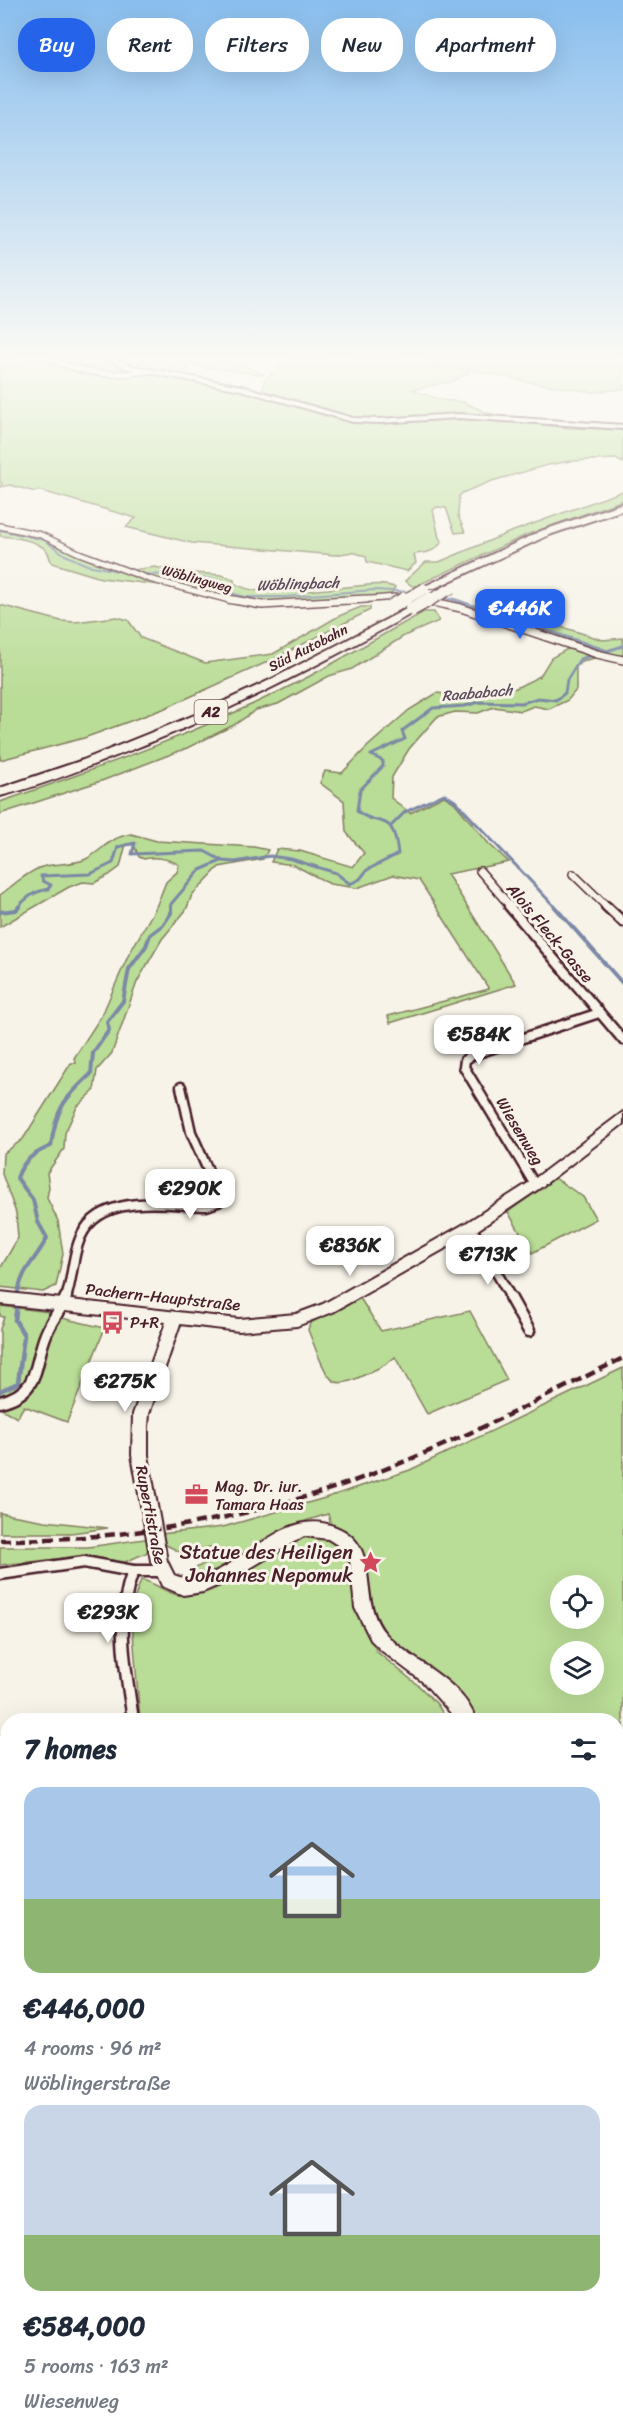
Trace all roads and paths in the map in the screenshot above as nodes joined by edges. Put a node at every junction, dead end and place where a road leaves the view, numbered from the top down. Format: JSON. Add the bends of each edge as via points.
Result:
{"nodes":[{"id":1,"x":623,"y":506,"type":"edge"},
{"id":2,"x":623,"y":515,"type":"edge"},
{"id":3,"x":0,"y":526,"type":"edge"},
{"id":4,"x":394,"y":602,"type":"junction"},
{"id":5,"x":438,"y":603,"type":"dead end"},
{"id":6,"x":623,"y":660,"type":"edge"},
{"id":7,"x":0,"y":780,"type":"edge"},
{"id":8,"x":0,"y":792,"type":"edge"},
{"id":9,"x":480,"y":871,"type":"dead end"},
{"id":10,"x":573,"y":874,"type":"dead end"},
{"id":11,"x":623,"y":922,"type":"edge"},
{"id":12,"x":599,"y":1013,"type":"junction"},
{"id":13,"x":623,"y":1040,"type":"edge"},
{"id":14,"x":181,"y":1087,"type":"dead end"},
{"id":15,"x":623,"y":1117,"type":"edge"},
{"id":16,"x":535,"y":1185,"type":"junction"},
{"id":17,"x":471,"y":1227,"type":"junction"},
{"id":18,"x":0,"y":1298,"type":"edge"},
{"id":19,"x":64,"y":1305,"type":"junction"},
{"id":20,"x":175,"y":1317,"type":"junction"},
{"id":21,"x":528,"y":1331,"type":"dead end"},
{"id":22,"x":0,"y":1402,"type":"edge"},
{"id":23,"x":134,"y":1571,"type":"junction"},
{"id":24,"x":161,"y":1571,"type":"junction"},
{"id":25,"x":0,"y":1574,"type":"edge"},
{"id":26,"x":132,"y":1713,"type":"edge"},
{"id":27,"x":461,"y":1713,"type":"edge"}],
"edges":[{"from":1,"to":4,"type":"highway","name":"Süd Autobahn","number":"A2","bridge":true,"via":[[545,533]]},
{"from":2,"to":8,"type":"highway","name":"Süd Autobahn","number":"A2","bridge":true,"via":[[555,540],[452,588],[232,703],[129,747]]},
{"from":3,"to":4,"type":"street","name":"Wöblingweg","via":[[41,535],[142,576],[208,595],[262,605]]},
{"from":4,"to":7,"type":"highway","name":"Süd Autobahn","number":"A2","via":[[220,696],[138,732]]},
{"from":5,"to":6,"type":"street"},
{"from":9,"to":12,"type":"street","name":"Alois Fleck-Gasse"},
{"from":10,"to":11,"type":"street"},
{"from":12,"to":13,"type":"street","name":"Alois Fleck-Gasse"},
{"from":12,"to":16,"type":"street","name":"Wiesenweg","via":[[465,1060],[464,1067]]},
{"from":14,"to":19,"type":"street","via":[[191,1132],[218,1193],[218,1202],[207,1206],[122,1206],[99,1213],[86,1224]]},
{"from":15,"to":16,"type":"main road","name":"Pachern-Hauptstraße"},
{"from":16,"to":17,"type":"main road","name":"Pachern-Hauptstraße"},
{"from":17,"to":20,"type":"main road","name":"Pachern-Hauptstraße","via":[[328,1308],[297,1320],[239,1325]]},
{"from":17,"to":21,"type":"street"},
{"from":18,"to":19,"type":"main road","name":"Pachern-Hauptstraße"},
{"from":19,"to":20,"type":"main road","name":"Pachern-Hauptstraße"},
{"from":19,"to":22,"type":"street","via":[[47,1331],[27,1391]]},
{"from":20,"to":24,"type":"main road","name":"Rupertistraße","via":[[140,1427],[140,1455]]},
{"from":23,"to":24,"type":"street"},
{"from":23,"to":25,"type":"street","via":[[84,1562]]},
{"from":23,"to":26,"type":"street","via":[[124,1595],[121,1632]]},
{"from":24,"to":27,"type":"main road","name":"Rupertistraße","via":[[178,1585],[199,1587],[304,1528],[338,1535],[355,1550],[365,1613],[380,1639],[435,1681]]}]}
